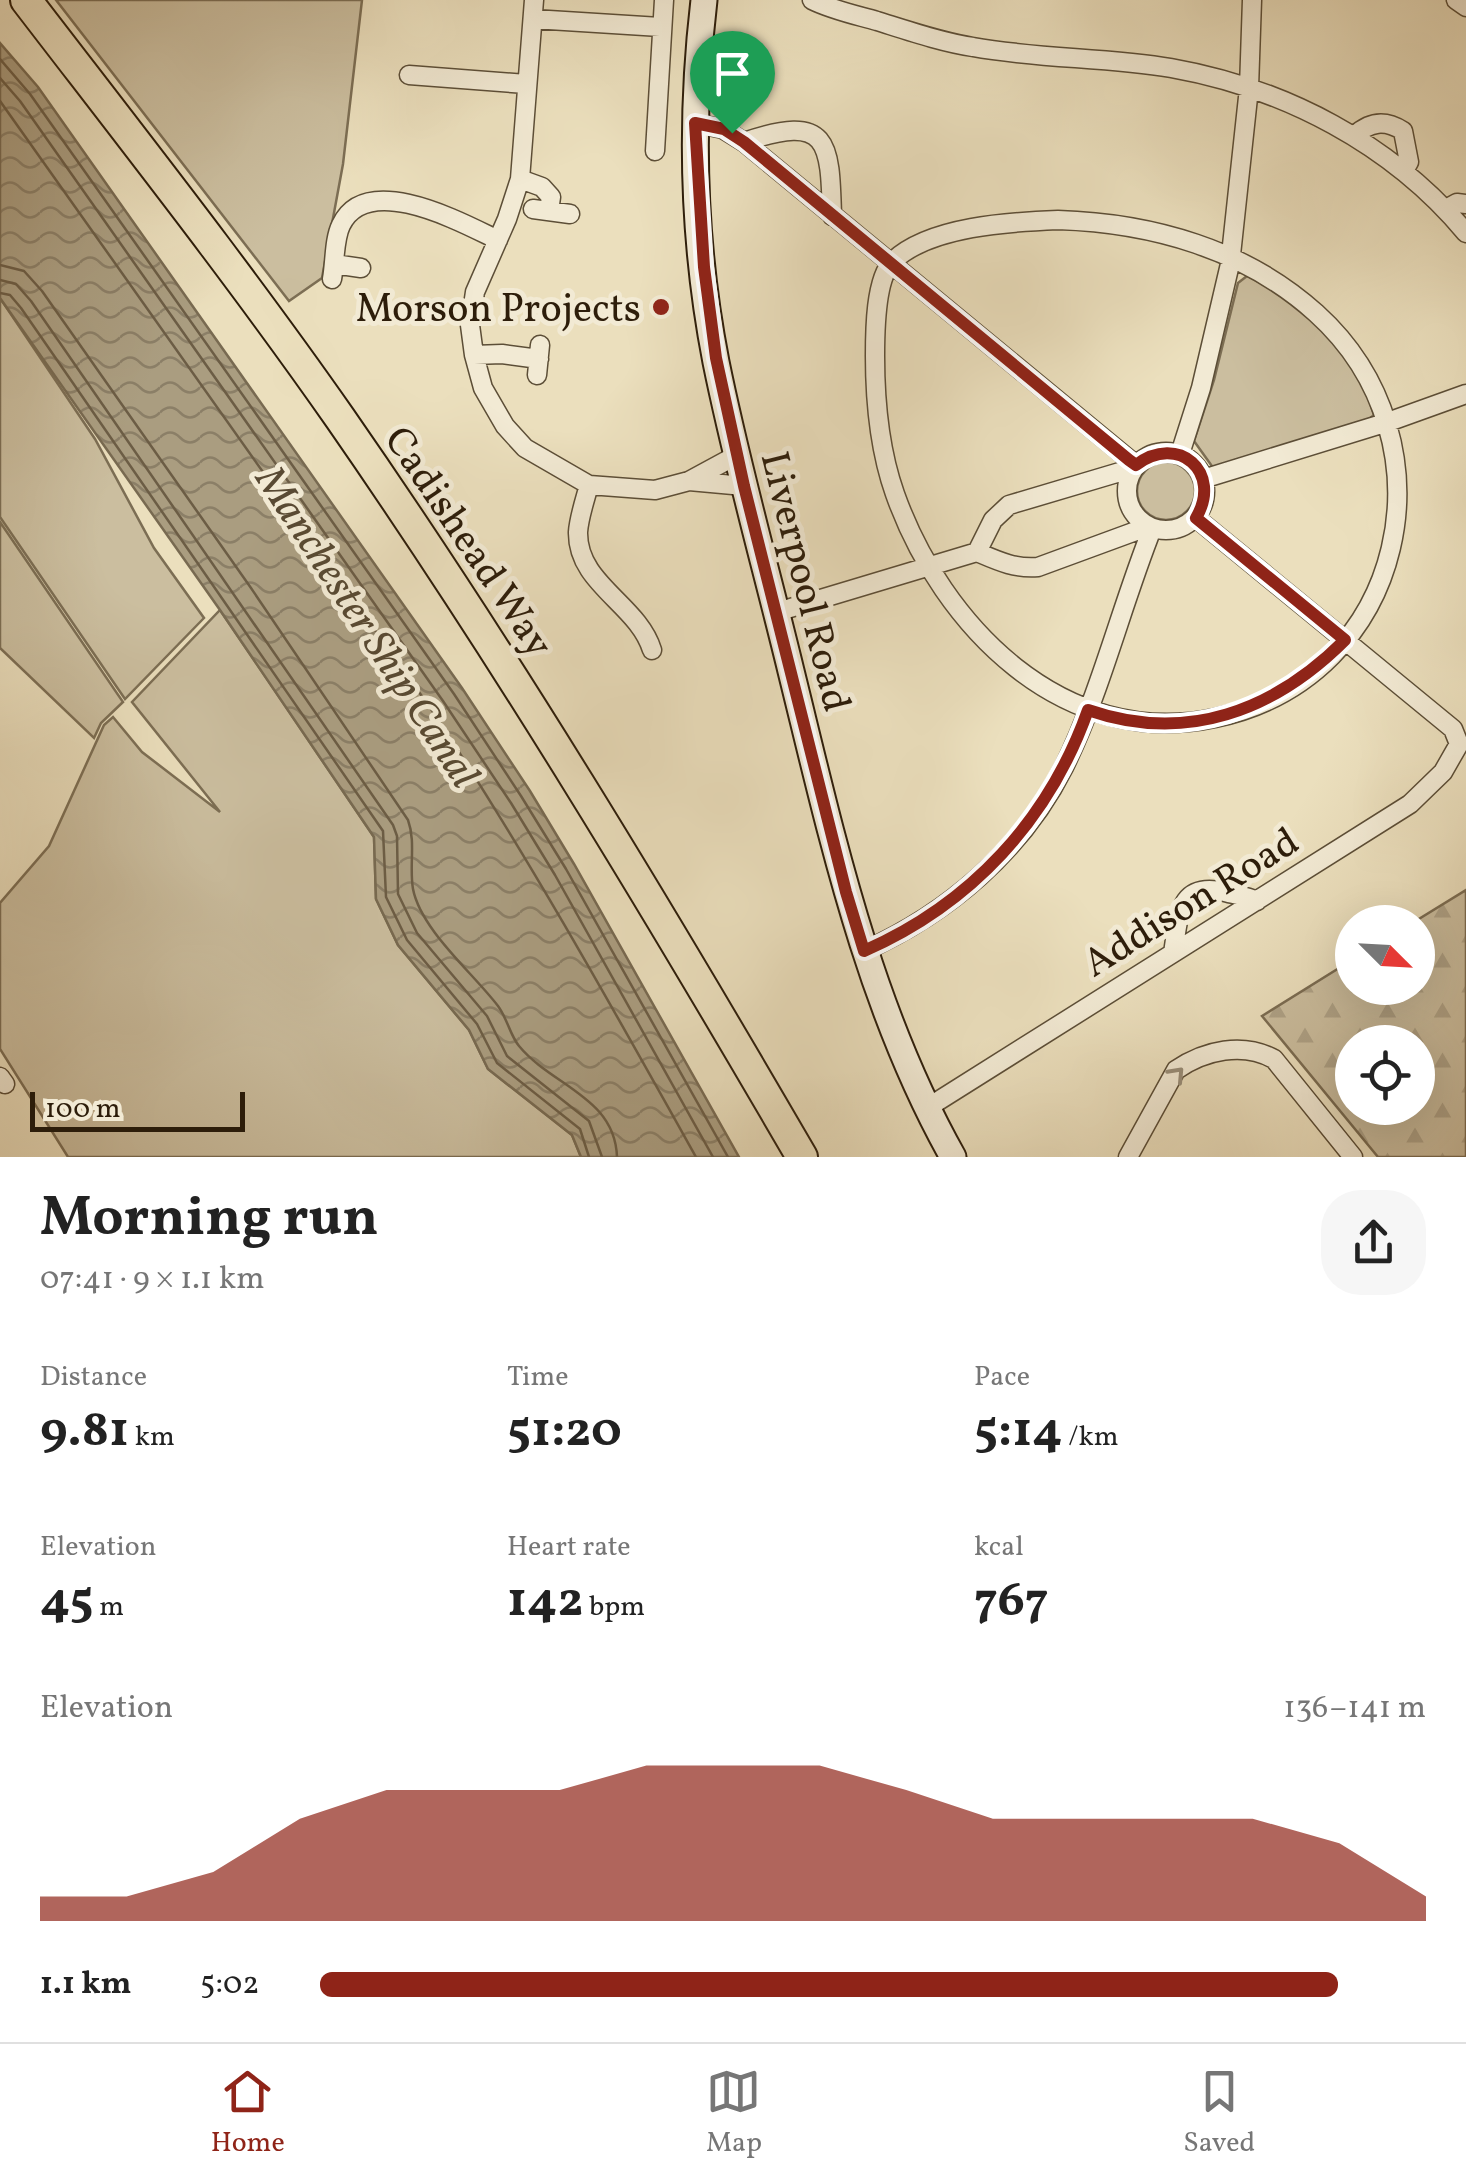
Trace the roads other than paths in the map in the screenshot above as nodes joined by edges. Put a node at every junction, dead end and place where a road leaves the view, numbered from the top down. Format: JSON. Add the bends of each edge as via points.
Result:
{"nodes":[{"id":1,"x":26,"y":0,"type":"edge"},
{"id":2,"x":664,"y":0,"type":"edge"},
{"id":3,"x":704,"y":0,"type":"edge"},
{"id":4,"x":812,"y":0,"type":"edge"},
{"id":5,"x":1252,"y":0,"type":"edge"},
{"id":6,"x":1456,"y":0,"type":"edge"},
{"id":7,"x":1466,"y":6,"type":"edge"},
{"id":8,"x":534,"y":9,"type":"edge"},
{"id":9,"x":660,"y":27,"type":"junction"},
{"id":10,"x":409,"y":75,"type":"dead end"},
{"id":11,"x":526,"y":84,"type":"junction"},
{"id":12,"x":1249,"y":88,"type":"junction"},
{"id":13,"x":695,"y":123,"type":"junction"},
{"id":14,"x":1354,"y":136,"type":"junction"},
{"id":15,"x":744,"y":142,"type":"junction"},
{"id":16,"x":654,"y":151,"type":"dead end"},
{"id":17,"x":1404,"y":171,"type":"junction"},
{"id":18,"x":520,"y":179,"type":"junction"},
{"id":19,"x":1466,"y":204,"type":"edge"},
{"id":20,"x":1446,"y":209,"type":"junction"},
{"id":21,"x":570,"y":214,"type":"dead end"},
{"id":22,"x":832,"y":216,"type":"junction"},
{"id":23,"x":1466,"y":233,"type":"edge"},
{"id":24,"x":498,"y":240,"type":"junction"},
{"id":25,"x":1231,"y":257,"type":"junction"},
{"id":26,"x":890,"y":263,"type":"junction"},
{"id":27,"x":361,"y":268,"type":"dead end"},
{"id":28,"x":474,"y":355,"type":"junction"},
{"id":29,"x":539,"y":360,"type":"dead end"},
{"id":30,"x":1466,"y":394,"type":"edge"},
{"id":31,"x":1388,"y":422,"type":"junction"},
{"id":32,"x":1180,"y":454,"type":"junction"},
{"id":33,"x":737,"y":455,"type":"junction"},
{"id":34,"x":1133,"y":469,"type":"junction"},
{"id":35,"x":1203,"y":478,"type":"junction"},
{"id":36,"x":690,"y":481,"type":"junction"},
{"id":37,"x":589,"y":485,"type":"junction"},
{"id":38,"x":744,"y":486,"type":"junction"},
{"id":39,"x":1196,"y":518,"type":"junction"},
{"id":40,"x":1148,"y":527,"type":"junction"},
{"id":41,"x":977,"y":552,"type":"junction"},
{"id":42,"x":930,"y":566,"type":"junction"},
{"id":43,"x":777,"y":612,"type":"junction"},
{"id":44,"x":653,"y":637,"type":"dead end"},
{"id":45,"x":1345,"y":640,"type":"junction"},
{"id":46,"x":1088,"y":710,"type":"junction"},
{"id":47,"x":1257,"y":901,"type":"junction"},
{"id":48,"x":864,"y":951,"type":"junction"},
{"id":49,"x":1173,"y":953,"type":"junction"},
{"id":50,"x":927,"y":1108,"type":"junction"},
{"id":51,"x":802,"y":1157,"type":"edge"},
{"id":52,"x":953,"y":1157,"type":"edge"},
{"id":53,"x":1128,"y":1157,"type":"edge"},
{"id":54,"x":1353,"y":1157,"type":"edge"}],
"edges":[{"from":1,"to":51,"type":"highway","name":"Cadishead Way","via":[[372,466],[514,678]]},
{"from":2,"to":9,"type":"street"},
{"from":3,"to":13,"type":"main road","name":"Liverpool Road"},
{"from":4,"to":12,"type":"street","via":[[975,48],[1172,68]]},
{"from":5,"to":12,"type":"street"},
{"from":6,"to":7,"type":"street"},
{"from":8,"to":9,"type":"street"},
{"from":8,"to":11,"type":"street"},
{"from":9,"to":16,"type":"street"},
{"from":10,"to":11,"type":"street","via":[[440,85]]},
{"from":11,"to":18,"type":"street"},
{"from":12,"to":14,"type":"street"},
{"from":12,"to":25,"type":"street"},
{"from":13,"to":15,"type":"street"},
{"from":13,"to":33,"type":"main road","name":"Liverpool Road","via":[[704,267]]},
{"from":14,"to":17,"type":"street"},
{"from":14,"to":17,"type":"street","via":[[1389,122],[1403,131]]},
{"from":15,"to":22,"type":"street"},
{"from":15,"to":22,"type":"street","via":[[782,132],[820,140],[830,158]]},
{"from":17,"to":20,"type":"street"},
{"from":18,"to":21,"type":"street","via":[[550,197],[541,210]]},
{"from":18,"to":24,"type":"street"},
{"from":19,"to":20,"type":"street"},
{"from":20,"to":23,"type":"street"},
{"from":22,"to":26,"type":"street"},
{"from":24,"to":27,"type":"street","via":[[410,203],[351,206],[333,271]]},
{"from":24,"to":28,"type":"street","via":[[475,292]]},
{"from":25,"to":26,"type":"street","via":[[1134,226],[1058,220],[969,229],[922,243]]},
{"from":25,"to":31,"type":"street","via":[[1326,324],[1353,354]]},
{"from":25,"to":32,"type":"street"},
{"from":26,"to":34,"type":"street"},
{"from":26,"to":42,"type":"street","via":[[875,323],[874,404],[894,490]]},
{"from":28,"to":29,"type":"street"},
{"from":28,"to":37,"type":"street","via":[[505,426],[526,448]]},
{"from":30,"to":31,"type":"street"},
{"from":31,"to":35,"type":"street"},
{"from":31,"to":45,"type":"street","via":[[1396,454],[1394,534],[1380,584]]},
{"from":32,"to":34,"type":"street","via":[[1149,455]]},
{"from":32,"to":35,"type":"street"},
{"from":33,"to":36,"type":"street"},
{"from":33,"to":38,"type":"main road","name":"Liverpool Road"},
{"from":34,"to":40,"type":"street","via":[[1127,502]]},
{"from":34,"to":41,"type":"street","via":[[1009,505]]},
{"from":35,"to":39,"type":"street"},
{"from":36,"to":37,"type":"street","via":[[655,490]]},
{"from":36,"to":38,"type":"street"},
{"from":37,"to":44,"type":"street","via":[[578,530],[586,567]]},
{"from":38,"to":43,"type":"main road","name":"Liverpool Road"},
{"from":39,"to":40,"type":"street","via":[[1168,531]]},
{"from":39,"to":45,"type":"street"},
{"from":40,"to":41,"type":"street","via":[[1038,567]]},
{"from":40,"to":46,"type":"street"},
{"from":41,"to":42,"type":"street"},
{"from":42,"to":43,"type":"street"},
{"from":42,"to":46,"type":"street","via":[[956,606],[1018,671]]},
{"from":43,"to":48,"type":"main road","name":"Liverpool Road"},
{"from":45,"to":46,"type":"street","via":[[1290,688],[1218,718],[1135,722]]},
{"from":45,"to":47,"type":"street","name":"Addison Road","via":[[1453,729],[1453,760],[1410,804]]},
{"from":46,"to":48,"type":"street","via":[[1053,787],[986,873],[916,925]]},
{"from":47,"to":49,"type":"street","name":"Addison Road"},
{"from":47,"to":49,"type":"street","via":[[1196,890],[1185,901]]},
{"from":48,"to":50,"type":"main road","name":"Liverpool Road"},
{"from":49,"to":50,"type":"street","name":"Addison Road"},
{"from":50,"to":52,"type":"main road","name":"Liverpool Road"},
{"from":53,"to":54,"type":"street","one_way":true,"via":[[1176,1070],[1242,1048],[1274,1059]]}]}
